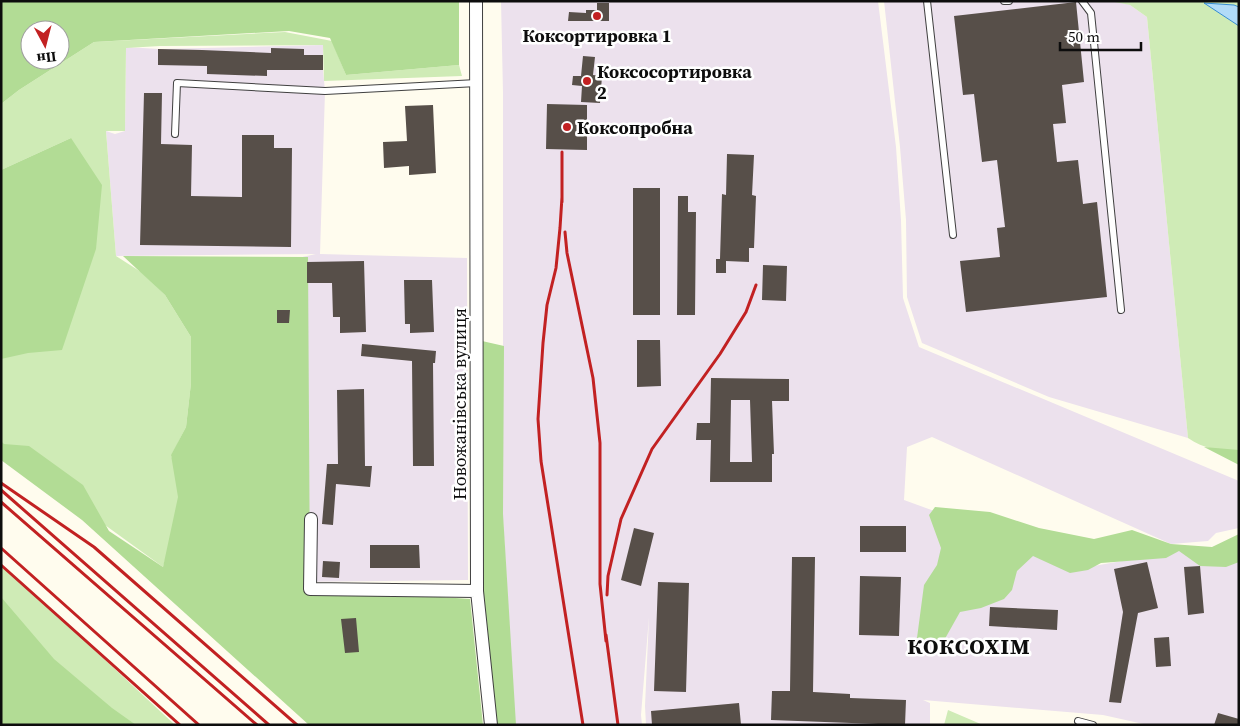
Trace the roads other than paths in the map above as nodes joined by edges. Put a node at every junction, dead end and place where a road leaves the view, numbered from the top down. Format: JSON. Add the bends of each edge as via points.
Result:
{"nodes":[{"id":1,"x":476,"y":1,"type":"edge"},
{"id":2,"x":927,"y":1,"type":"edge"},
{"id":3,"x":1004,"y":1,"type":"edge"},
{"id":4,"x":1009,"y":1,"type":"edge"},
{"id":5,"x":1082,"y":1,"type":"edge"},
{"id":6,"x":477,"y":83,"type":"junction"},
{"id":7,"x":175,"y":134,"type":"dead end"},
{"id":8,"x":953,"y":235,"type":"dead end"},
{"id":9,"x":1122,"y":310,"type":"dead end"},
{"id":10,"x":311,"y":519,"type":"dead end"},
{"id":11,"x":477,"y":591,"type":"junction"},
{"id":12,"x":1078,"y":721,"type":"dead end"},
{"id":13,"x":491,"y":725,"type":"edge"},
{"id":14,"x":1093,"y":725,"type":"edge"}],
"edges":[{"from":1,"to":6,"type":"street","name":"Новожанівська вулиця"},
{"from":2,"to":8,"type":"lane"},
{"from":3,"to":4,"type":"lane"},
{"from":5,"to":9,"type":"lane","via":[[1091,13]]},
{"from":6,"to":7,"type":"lane","via":[[325,91],[177,83]]},
{"from":6,"to":11,"type":"street","name":"Новожанівська вулиця"},
{"from":10,"to":11,"type":"street","via":[[310,589]]},
{"from":11,"to":13,"type":"street","name":"Новожанівська вулиця"},
{"from":12,"to":14,"type":"lane"}]}
